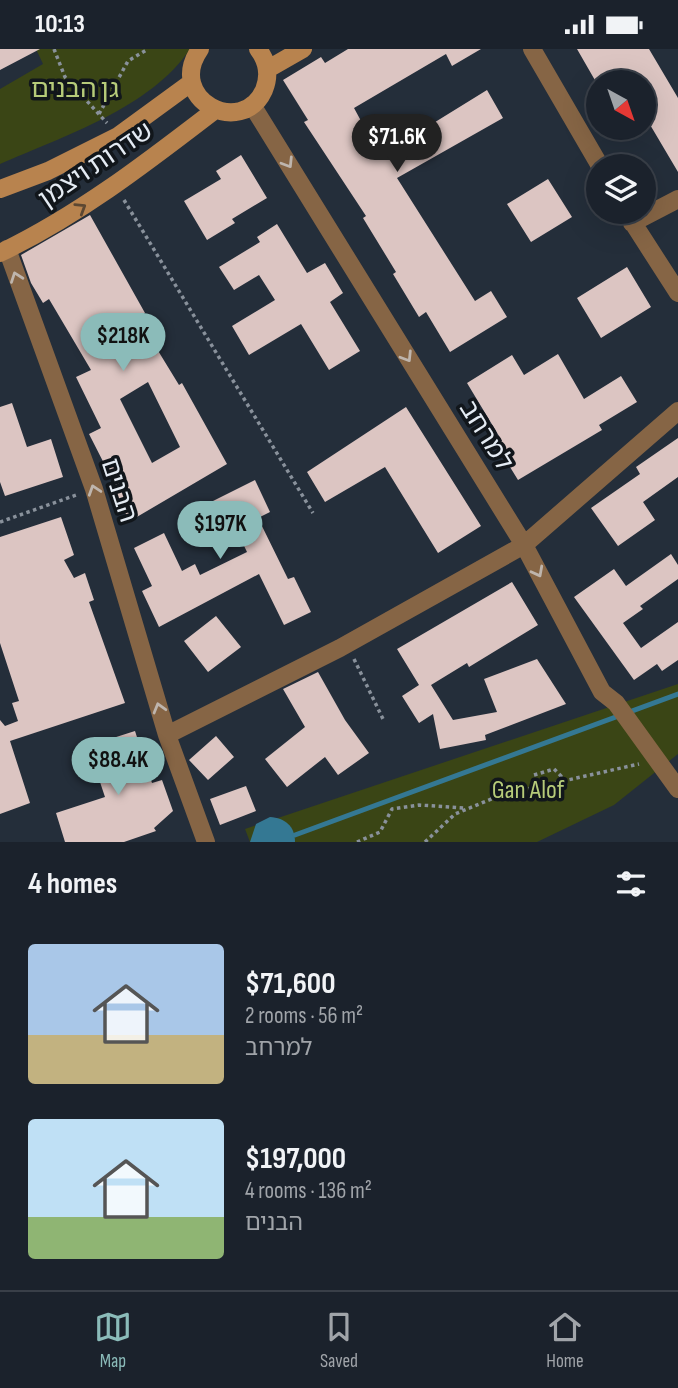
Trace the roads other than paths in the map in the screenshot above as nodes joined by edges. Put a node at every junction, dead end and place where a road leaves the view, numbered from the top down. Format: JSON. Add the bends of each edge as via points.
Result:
{"nodes":[{"id":1,"x":200,"y":49,"type":"edge"},
{"id":2,"x":258,"y":49,"type":"edge"},
{"id":3,"x":303,"y":49,"type":"edge"},
{"id":4,"x":533,"y":49,"type":"edge"},
{"id":5,"x":268,"y":69,"type":"junction"},
{"id":6,"x":192,"y":82,"type":"junction"},
{"id":7,"x":252,"y":105,"type":"junction"},
{"id":8,"x":215,"y":110,"type":"junction"},
{"id":9,"x":593,"y":154,"type":"edge"},
{"id":10,"x":0,"y":188,"type":"edge"},
{"id":11,"x":678,"y":199,"type":"edge"},
{"id":12,"x":656,"y":207,"type":"edge"},
{"id":13,"x":634,"y":224,"type":"edge"},
{"id":14,"x":2,"y":247,"type":"edge"},
{"id":15,"x":678,"y":293,"type":"edge"},
{"id":16,"x":678,"y":411,"type":"edge"},
{"id":17,"x":524,"y":545,"type":"junction"},
{"id":18,"x":167,"y":735,"type":"junction"},
{"id":19,"x":668,"y":766,"type":"edge"},
{"id":20,"x":678,"y":789,"type":"edge"},
{"id":21,"x":206,"y":842,"type":"edge"}],
"edges":[{"from":1,"to":6,"type":"street","via":[[191,69]]},
{"from":2,"to":5,"type":"street"},
{"from":3,"to":5,"type":"street"},
{"from":4,"to":9,"type":"street"},
{"from":5,"to":7,"type":"street","via":[[267,83]]},
{"from":6,"to":8,"type":"street","via":[[196,93]]},
{"from":6,"to":10,"type":"street","name":"שדרות ויצמן","via":[[118,136],[48,171]]},
{"from":7,"to":8,"type":"street","via":[[240,111]]},
{"from":7,"to":17,"type":"street","name":"למרחב","one_way":true},
{"from":14,"to":8,"type":"street","name":"שדרות ויצמן","one_way":true,"via":[[116,187]]},
{"from":11,"to":12,"type":"street"},
{"from":13,"to":15,"type":"street"},
{"from":18,"to":14,"type":"street","name":"הבנים","one_way":true,"via":[[94,489]]},
{"from":16,"to":17,"type":"street"},
{"from":17,"to":18,"type":"street","via":[[347,645]]},
{"from":17,"to":19,"type":"street","name":"למרחב","one_way":true,"via":[[602,692],[616,702]]},
{"from":18,"to":21,"type":"street","name":"הבנים"},
{"from":19,"to":20,"type":"street","name":"למרחב"}]}
